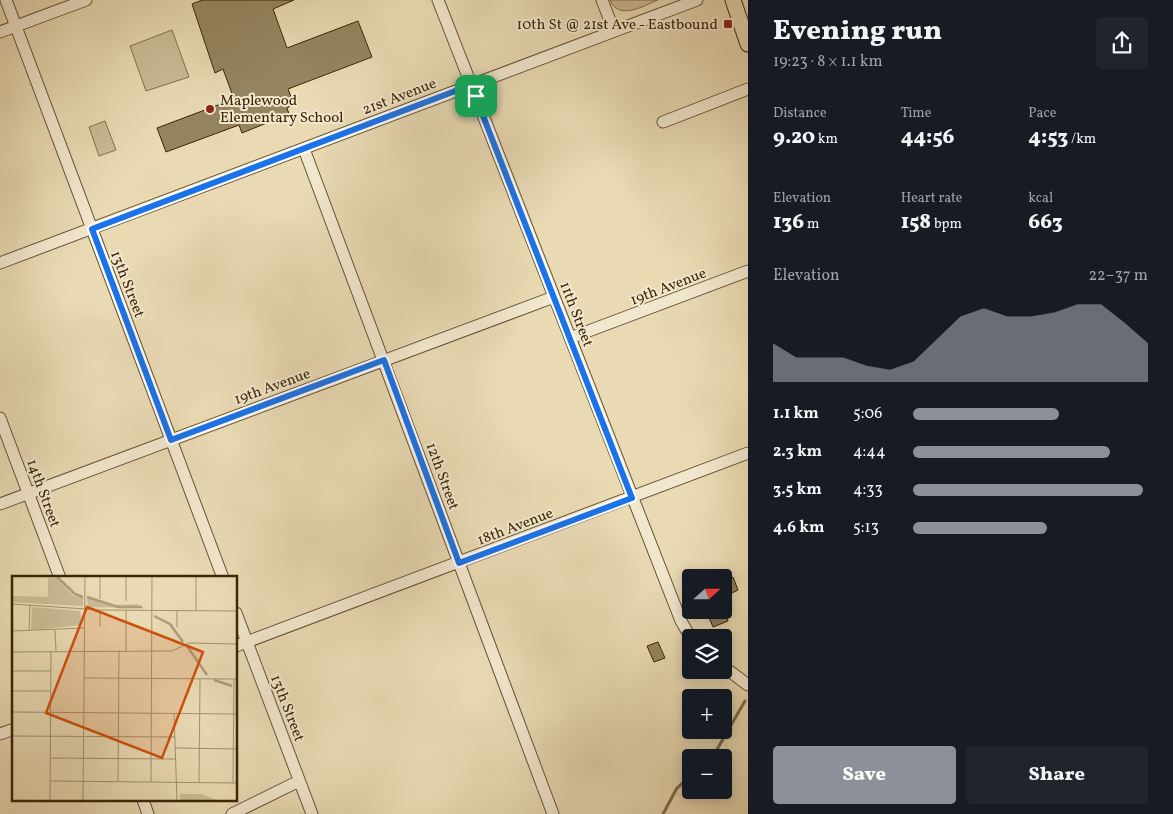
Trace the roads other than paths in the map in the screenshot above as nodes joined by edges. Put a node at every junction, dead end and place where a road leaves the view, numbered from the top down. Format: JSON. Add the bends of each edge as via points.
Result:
{"nodes":[{"id":1,"x":6,"y":0,"type":"edge"},
{"id":2,"x":86,"y":0,"type":"edge"},
{"id":3,"x":438,"y":0,"type":"edge"},
{"id":4,"x":602,"y":0,"type":"edge"},
{"id":5,"x":697,"y":0,"type":"edge"},
{"id":6,"x":733,"y":0,"type":"edge"},
{"id":7,"x":15,"y":26,"type":"junction"},
{"id":8,"x":614,"y":30,"type":"junction"},
{"id":9,"x":0,"y":32,"type":"edge"},
{"id":10,"x":748,"y":44,"type":"edge"},
{"id":11,"x":471,"y":85,"type":"junction"},
{"id":12,"x":748,"y":89,"type":"edge"},
{"id":13,"x":663,"y":122,"type":"dead end"},
{"id":14,"x":304,"y":149,"type":"junction"},
{"id":15,"x":92,"y":229,"type":"junction"},
{"id":16,"x":0,"y":263,"type":"edge"},
{"id":17,"x":748,"y":272,"type":"edge"},
{"id":18,"x":554,"y":296,"type":"junction"},
{"id":19,"x":570,"y":338,"type":"junction"},
{"id":20,"x":384,"y":360,"type":"junction"},
{"id":21,"x":0,"y":418,"type":"edge"},
{"id":22,"x":171,"y":440,"type":"junction"},
{"id":23,"x":748,"y":453,"type":"edge"},
{"id":24,"x":28,"y":493,"type":"junction"},
{"id":25,"x":632,"y":498,"type":"junction"},
{"id":26,"x":0,"y":504,"type":"edge"},
{"id":27,"x":459,"y":563,"type":"junction"},
{"id":28,"x":59,"y":576,"type":"edge"},
{"id":29,"x":222,"y":576,"type":"edge"},
{"id":30,"x":238,"y":623,"type":"edge"},
{"id":31,"x":686,"y":629,"type":"edge"},
{"id":32,"x":242,"y":644,"type":"edge"},
{"id":33,"x":732,"y":673,"type":"edge"},
{"id":34,"x":748,"y":685,"type":"edge"},
{"id":35,"x":12,"y":730,"type":"edge"},
{"id":36,"x":0,"y":734,"type":"edge"},
{"id":37,"x":300,"y":781,"type":"junction"},
{"id":38,"x":144,"y":802,"type":"edge"},
{"id":39,"x":148,"y":814,"type":"edge"},
{"id":40,"x":232,"y":814,"type":"edge"},
{"id":41,"x":312,"y":814,"type":"edge"},
{"id":42,"x":553,"y":814,"type":"edge"}],
"edges":[{"from":1,"to":7,"type":"street","name":"13th Street"},
{"from":2,"to":7,"type":"street"},
{"from":3,"to":11,"type":"street","name":"11th Street"},
{"from":4,"to":8,"type":"street"},
{"from":5,"to":8,"type":"street","name":"21st Avenue"},
{"from":6,"to":10,"type":"main road"},
{"from":7,"to":9,"type":"street"},
{"from":7,"to":15,"type":"street","name":"13th Street"},
{"from":8,"to":11,"type":"street","name":"21st Avenue"},
{"from":11,"to":14,"type":"street","name":"21st Avenue"},
{"from":11,"to":18,"type":"street","name":"11th Street"},
{"from":12,"to":13,"type":"street"},
{"from":14,"to":15,"type":"street","name":"21st Avenue"},
{"from":14,"to":20,"type":"street","name":"12th Street"},
{"from":15,"to":16,"type":"street","name":"21st Avenue"},
{"from":15,"to":22,"type":"street","name":"13th Street"},
{"from":17,"to":19,"type":"street","name":"19th Avenue"},
{"from":18,"to":19,"type":"street","name":"11th Street"},
{"from":18,"to":20,"type":"street","name":"19th Avenue"},
{"from":19,"to":25,"type":"street","name":"11th Street"},
{"from":20,"to":22,"type":"street","name":"19th Avenue"},
{"from":20,"to":27,"type":"street","name":"12th Street"},
{"from":21,"to":24,"type":"street","name":"14th Street"},
{"from":22,"to":24,"type":"street","name":"19th Avenue"},
{"from":22,"to":29,"type":"street","name":"13th Street"},
{"from":23,"to":25,"type":"street","name":"18th Avenue"},
{"from":24,"to":26,"type":"street","name":"19th Avenue"},
{"from":24,"to":28,"type":"street","name":"14th Street"},
{"from":25,"to":27,"type":"street","name":"18th Avenue"},
{"from":25,"to":31,"type":"street","name":"11th Street"},
{"from":27,"to":32,"type":"street","name":"18th Avenue"},
{"from":27,"to":42,"type":"street","name":"12th Street"},
{"from":30,"to":32,"type":"street","name":"13th Street"},
{"from":32,"to":37,"type":"street","name":"13th Street"},
{"from":33,"to":34,"type":"street"},
{"from":35,"to":36,"type":"street"},
{"from":37,"to":40,"type":"street"},
{"from":37,"to":41,"type":"street","name":"13th Street"},
{"from":38,"to":39,"type":"street"}]}
